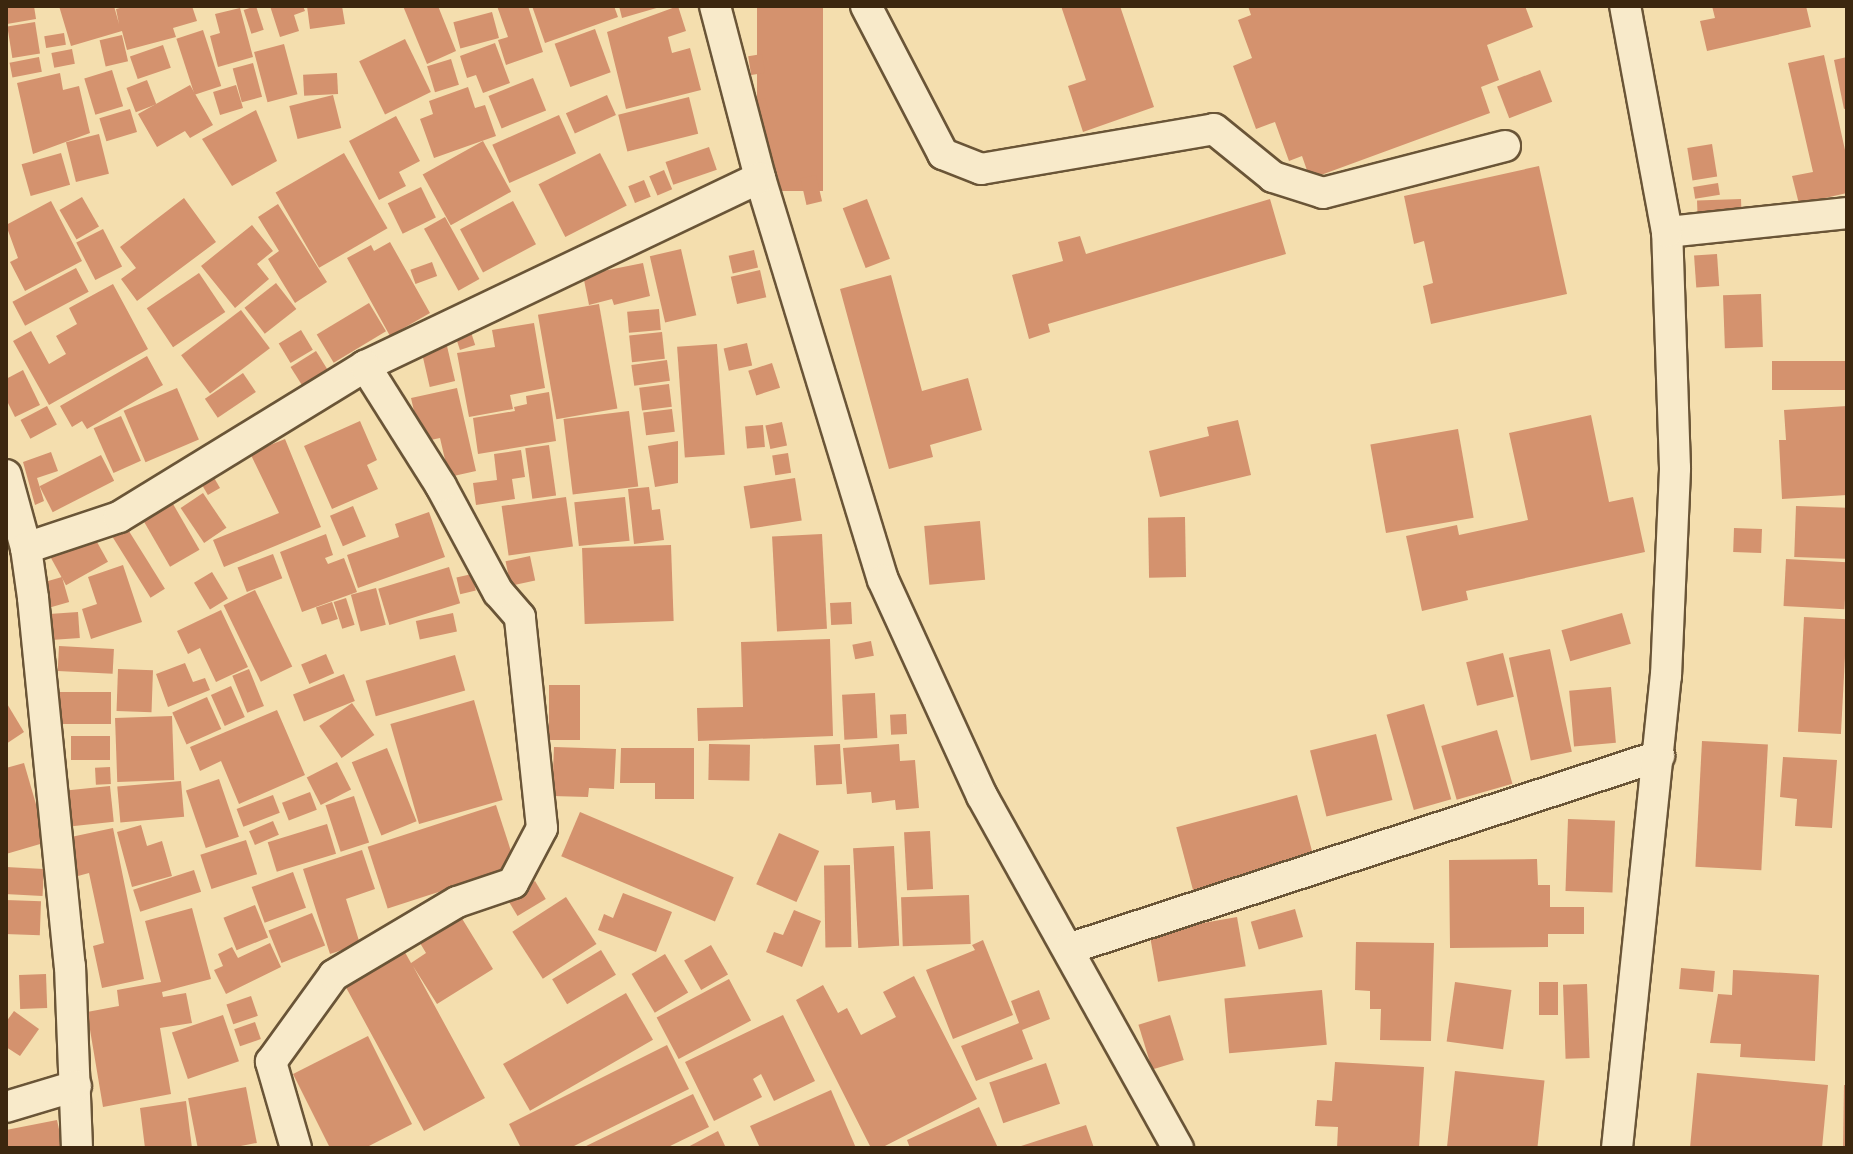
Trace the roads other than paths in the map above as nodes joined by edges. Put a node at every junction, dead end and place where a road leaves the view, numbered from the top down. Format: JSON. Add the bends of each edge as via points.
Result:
{"nodes":[{"id":1,"x":715,"y":6,"type":"edge"},
{"id":2,"x":866,"y":6,"type":"edge"},
{"id":3,"x":1625,"y":6,"type":"edge"},
{"id":4,"x":1505,"y":146,"type":"dead end"},
{"id":5,"x":760,"y":178,"type":"junction"},
{"id":6,"x":1847,"y":213,"type":"edge"},
{"id":7,"x":1667,"y":232,"type":"junction"},
{"id":8,"x":365,"y":366,"type":"junction"},
{"id":9,"x":6,"y":475,"type":"edge"},
{"id":10,"x":26,"y":548,"type":"junction"},
{"id":11,"x":1659,"y":756,"type":"junction"},
{"id":12,"x":1068,"y":949,"type":"junction"},
{"id":13,"x":76,"y":1086,"type":"junction"},
{"id":14,"x":6,"y":1107,"type":"edge"},
{"id":15,"x":77,"y":1148,"type":"edge"},
{"id":16,"x":296,"y":1148,"type":"edge"},
{"id":17,"x":1178,"y":1148,"type":"edge"},
{"id":18,"x":1617,"y":1148,"type":"edge"}],
"edges":[{"from":1,"to":5,"type":"street"},
{"from":2,"to":4,"type":"street","via":[[943,154],[981,169],[1214,129],[1273,177],[1323,193]]},
{"from":3,"to":7,"type":"street"},
{"from":5,"to":8,"type":"street"},
{"from":5,"to":12,"type":"street","via":[[883,580],[982,796]]},
{"from":6,"to":7,"type":"street"},
{"from":7,"to":11,"type":"street","via":[[1675,468]]},
{"from":8,"to":10,"type":"street","via":[[119,517]]},
{"from":8,"to":16,"type":"street","via":[[441,486],[498,592],[520,617],[542,828],[513,883],[457,902],[334,975],[271,1062]]},
{"from":9,"to":10,"type":"street"},
{"from":10,"to":13,"type":"street","via":[[70,966]]},
{"from":11,"to":12,"type":"street"},
{"from":11,"to":18,"type":"street"},
{"from":12,"to":17,"type":"street"},
{"from":13,"to":14,"type":"street"},
{"from":13,"to":15,"type":"street"}]}
